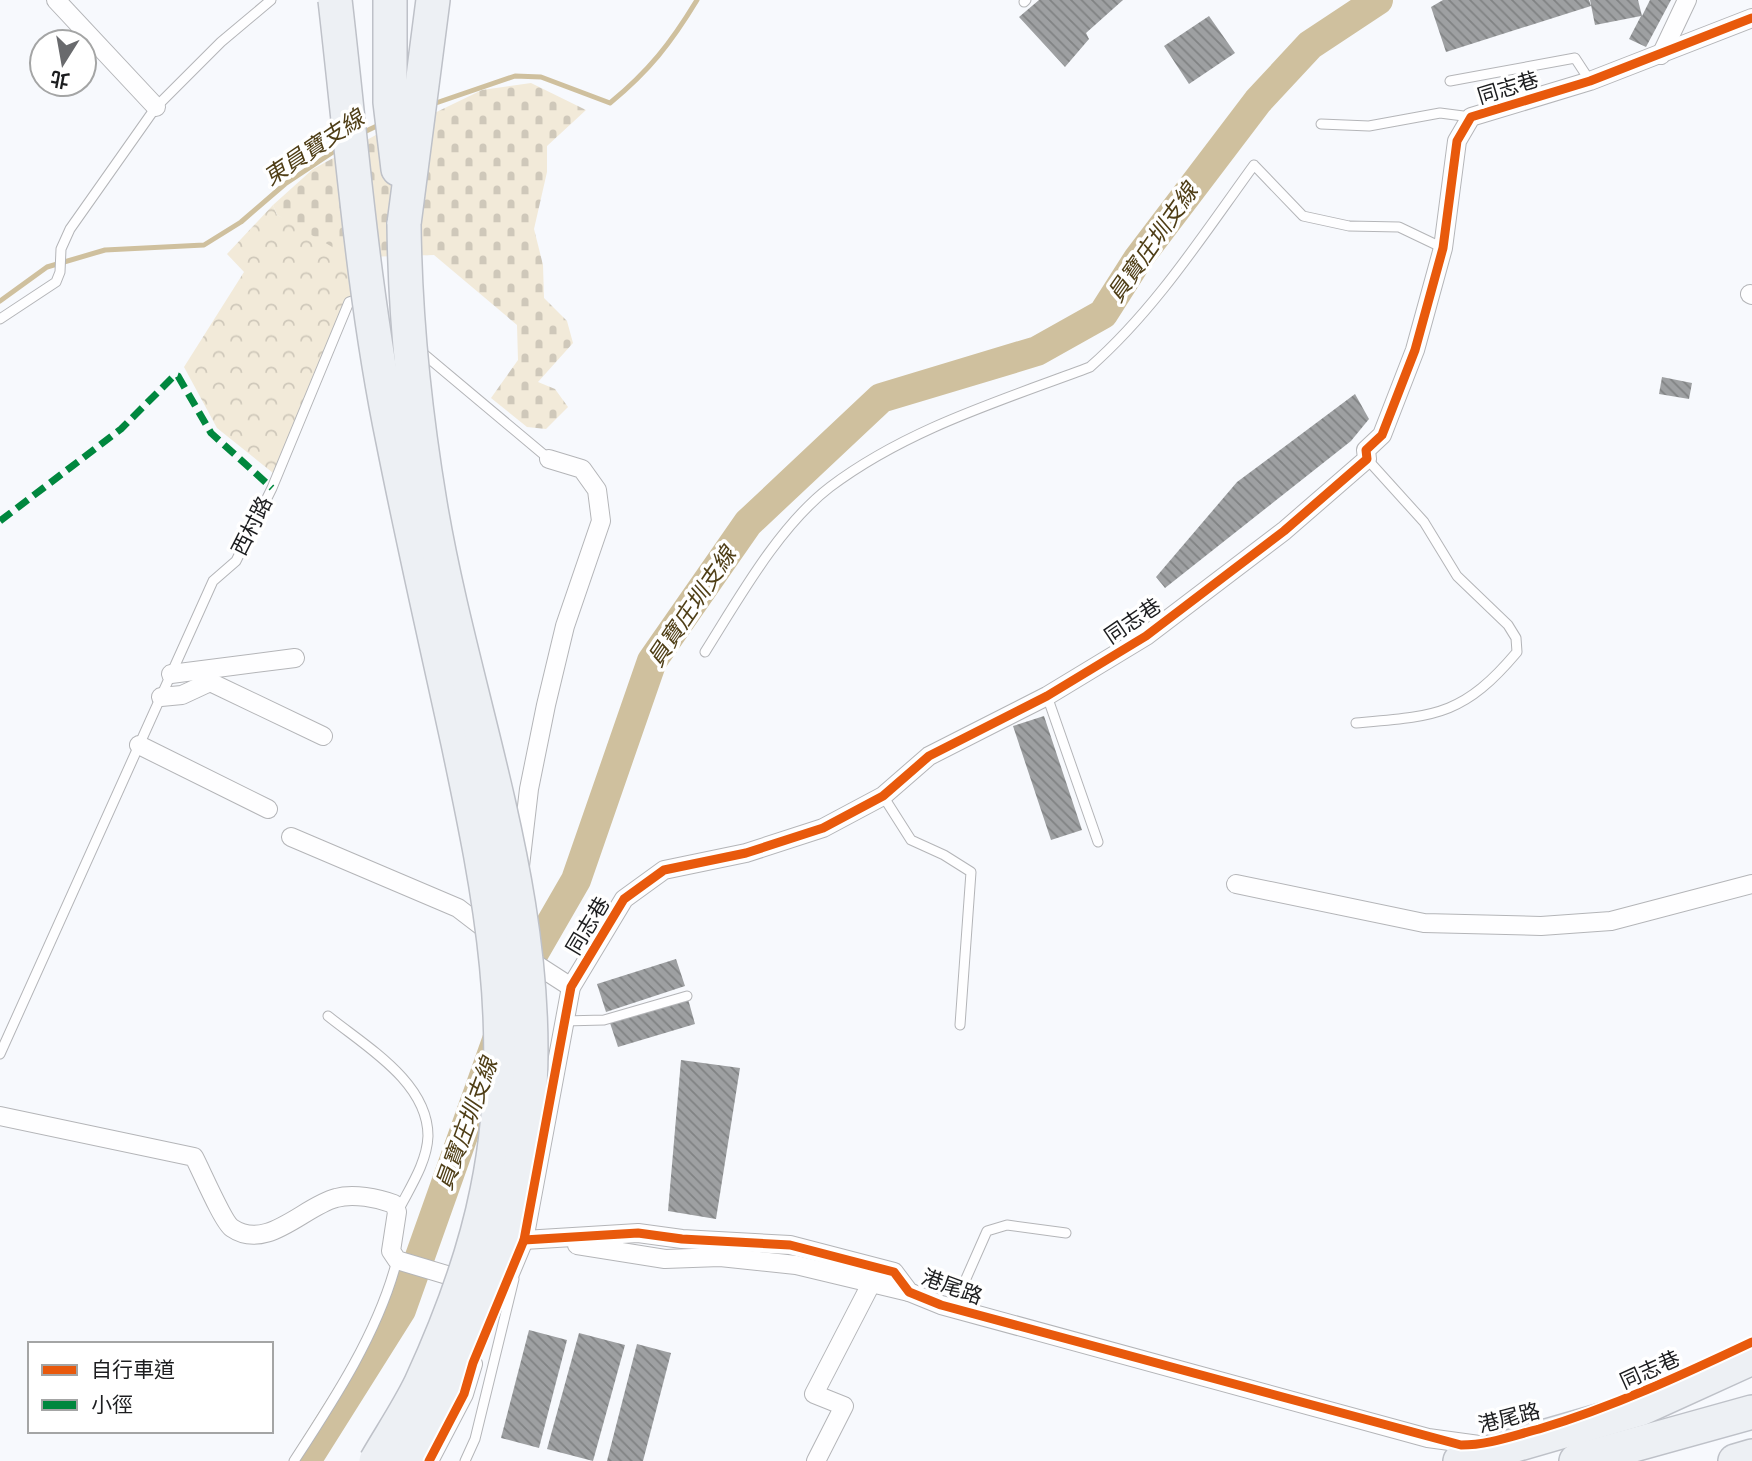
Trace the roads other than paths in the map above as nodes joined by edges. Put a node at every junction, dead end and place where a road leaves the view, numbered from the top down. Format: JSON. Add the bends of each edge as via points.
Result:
{"nodes":[{"id":1,"x":56,"y":0,"type":"edge"},
{"id":2,"x":271,"y":0,"type":"edge"},
{"id":3,"x":335,"y":0,"type":"edge"},
{"id":4,"x":390,"y":0,"type":"edge"},
{"id":5,"x":433,"y":0,"type":"edge"},
{"id":6,"x":1687,"y":0,"type":"edge"},
{"id":7,"x":1752,"y":18,"type":"edge"},
{"id":8,"x":1661,"y":55,"type":"junction"},
{"id":9,"x":1450,"y":81,"type":"dead end"},
{"id":10,"x":1590,"y":81,"type":"junction"},
{"id":11,"x":156,"y":107,"type":"junction"},
{"id":12,"x":1471,"y":117,"type":"junction"},
{"id":13,"x":1321,"y":124,"type":"dead end"},
{"id":14,"x":404,"y":223,"type":"junction"},
{"id":15,"x":1443,"y":248,"type":"junction"},
{"id":16,"x":379,"y":317,"type":"dead end"},
{"id":17,"x":0,"y":319,"type":"edge"},
{"id":18,"x":400,"y":334,"type":"dead end"},
{"id":19,"x":549,"y":459,"type":"joint"},
{"id":20,"x":1367,"y":459,"type":"junction"},
{"id":21,"x":705,"y":652,"type":"dead end"},
{"id":22,"x":295,"y":658,"type":"dead end"},
{"id":23,"x":171,"y":674,"type":"junction"},
{"id":24,"x":1047,"y":696,"type":"junction"},
{"id":25,"x":161,"y":697,"type":"junction"},
{"id":26,"x":1356,"y":723,"type":"dead end"},
{"id":27,"x":323,"y":736,"type":"dead end"},
{"id":28,"x":139,"y":745,"type":"junction"},
{"id":29,"x":883,"y":796,"type":"junction"},
{"id":30,"x":268,"y":809,"type":"dead end"},
{"id":31,"x":291,"y":837,"type":"dead end"},
{"id":32,"x":1098,"y":842,"type":"dead end"},
{"id":33,"x":1236,"y":884,"type":"dead end"},
{"id":34,"x":1752,"y":884,"type":"edge"},
{"id":35,"x":502,"y":941,"type":"junction"},
{"id":36,"x":571,"y":987,"type":"junction"},
{"id":37,"x":687,"y":996,"type":"dead end"},
{"id":38,"x":328,"y":1016,"type":"dead end"},
{"id":39,"x":564,"y":1021,"type":"junction"},
{"id":40,"x":960,"y":1026,"type":"dead end"},
{"id":41,"x":0,"y":1054,"type":"edge"},
{"id":42,"x":0,"y":1116,"type":"edge"},
{"id":43,"x":397,"y":1212,"type":"junction"},
{"id":44,"x":1066,"y":1233,"type":"dead end"},
{"id":45,"x":524,"y":1240,"type":"junction"},
{"id":46,"x":399,"y":1261,"type":"junction"},
{"id":47,"x":872,"y":1282,"type":"junction"},
{"id":48,"x":504,"y":1289,"type":"junction"},
{"id":49,"x":909,"y":1292,"type":"junction"},
{"id":50,"x":953,"y":1308,"type":"junction"},
{"id":51,"x":1752,"y":1342,"type":"edge"},
{"id":52,"x":1752,"y":1357,"type":"edge"},
{"id":53,"x":473,"y":1363,"type":"junction"},
{"id":54,"x":1752,"y":1412,"type":"edge"},
{"id":55,"x":1560,"y":1423,"type":"joint"},
{"id":56,"x":1752,"y":1456,"type":"edge"},
{"id":57,"x":294,"y":1461,"type":"edge"},
{"id":58,"x":359,"y":1461,"type":"edge"},
{"id":59,"x":376,"y":1461,"type":"edge"},
{"id":60,"x":408,"y":1461,"type":"edge"},
{"id":61,"x":429,"y":1461,"type":"edge"},
{"id":62,"x":465,"y":1461,"type":"edge"},
{"id":63,"x":816,"y":1461,"type":"edge"},
{"id":64,"x":1460,"y":1461,"type":"edge"},
{"id":65,"x":1577,"y":1461,"type":"edge"},
{"id":66,"x":1735,"y":1461,"type":"edge"}],
"edges":[{"from":1,"to":11,"type":"street"},
{"from":2,"to":11,"type":"lane"},
{"from":3,"to":59,"type":"highway","bridge":true,"via":[[365,261],[392,436],[489,886],[502,1003],[499,1108],[477,1229],[420,1385]]},
{"from":4,"to":14,"type":"highway","via":[[390,102]]},
{"from":5,"to":14,"type":"highway"},
{"from":6,"to":8,"type":"street"},
{"from":7,"to":8,"type":"street","name":"同志巷"},
{"from":8,"to":10,"type":"street","name":"同志巷"},
{"from":9,"to":10,"type":"lane","via":[[1575,58]]},
{"from":10,"to":12,"type":"street","name":"同志巷"},
{"from":11,"to":17,"type":"lane","via":[[71,229],[56,282]]},
{"from":12,"to":13,"type":"lane","via":[[1440,113],[1369,126]]},
{"from":12,"to":15,"type":"street","name":"同志巷","via":[[1457,141]]},
{"from":14,"to":60,"type":"highway","bridge":true,"via":[[405,277],[430,504],[514,878],[528,978],[531,1046],[524,1150],[506,1236],[462,1357]]},
{"from":15,"to":20,"type":"street","name":"同志巷","via":[[1415,350],[1382,435],[1366,450]]},
{"from":15,"to":21,"type":"lane","via":[[1399,227],[1349,226],[1303,216],[1254,165],[1157,298],[1090,367],[922,430],[829,488],[771,549]]},
{"from":16,"to":23,"type":"lane","name":"西村路","via":[[358,299],[349,302],[272,488],[236,561],[213,581]]},
{"from":18,"to":19,"type":"lane"},
{"from":19,"to":35,"type":"street","via":[[582,469],[597,489],[601,521],[565,626],[546,705],[529,789],[522,857]]},
{"from":20,"to":24,"type":"street","name":"同志巷","via":[[1283,531],[1146,636]]},
{"from":20,"to":26,"type":"lane","via":[[1424,522],[1457,576],[1508,625],[1517,652],[1492,681],[1455,708]]},
{"from":22,"to":23,"type":"street"},
{"from":23,"to":25,"type":"lane","name":"西村路"},
{"from":24,"to":29,"type":"street","name":"同志巷","via":[[929,756]]},
{"from":24,"to":32,"type":"lane"},
{"from":25,"to":27,"type":"street","via":[[182,695],[210,682]]},
{"from":25,"to":28,"type":"lane","name":"西村路"},
{"from":28,"to":30,"type":"street"},
{"from":28,"to":41,"type":"lane","name":"西村路"},
{"from":29,"to":36,"type":"street","name":"同志巷","via":[[823,828],[746,853],[664,870],[624,899]]},
{"from":29,"to":40,"type":"lane","via":[[911,840],[971,872]]},
{"from":31,"to":35,"type":"street","via":[[458,908]]},
{"from":33,"to":34,"type":"street","via":[[1424,923],[1541,926],[1611,921]]},
{"from":35,"to":36,"type":"street"},
{"from":36,"to":39,"type":"street","name":"同志巷"},
{"from":37,"to":39,"type":"lane","via":[[604,1020]]},
{"from":38,"to":43,"type":"lane","via":[[390,1066],[420,1100],[428,1136],[420,1168]]},
{"from":39,"to":45,"type":"street","name":"同志巷"},
{"from":42,"to":43,"type":"street","via":[[194,1157],[229,1227],[242,1233],[280,1227],[337,1197],[383,1200],[394,1204]]},
{"from":43,"to":46,"type":"street","via":[[391,1251]]},
{"from":44,"to":50,"type":"lane","via":[[1007,1225],[987,1231]]},
{"from":45,"to":47,"type":"street","via":[[665,1259],[720,1256],[796,1265]]},
{"from":45,"to":48,"type":"street"},
{"from":45,"to":49,"type":"street","name":"港尾路","via":[[638,1233],[790,1245],[894,1272]]},
{"from":45,"to":62,"type":"lane","via":[[475,1439]]},
{"from":46,"to":48,"type":"street"},
{"from":46,"to":57,"type":"lane","via":[[349,1371]]},
{"from":47,"to":49,"type":"street"},
{"from":47,"to":63,"type":"street","via":[[814,1394],[844,1406]]},
{"from":48,"to":53,"type":"street"},
{"from":49,"to":50,"type":"street","name":"港尾路"},
{"from":50,"to":55,"type":"street","name":"港尾路","via":[[1461,1445],[1483,1445]]},
{"from":51,"to":55,"type":"street","name":"同志巷","via":[[1653,1389]]},
{"from":52,"to":64,"type":"highway","via":[[1640,1409]]},
{"from":53,"to":58,"type":"street","via":[[448,1357],[417,1366]]},
{"from":53,"to":61,"type":"street","via":[[464,1394]]},
{"from":54,"to":65,"type":"highway"},
{"from":56,"to":66,"type":"highway"}]}
